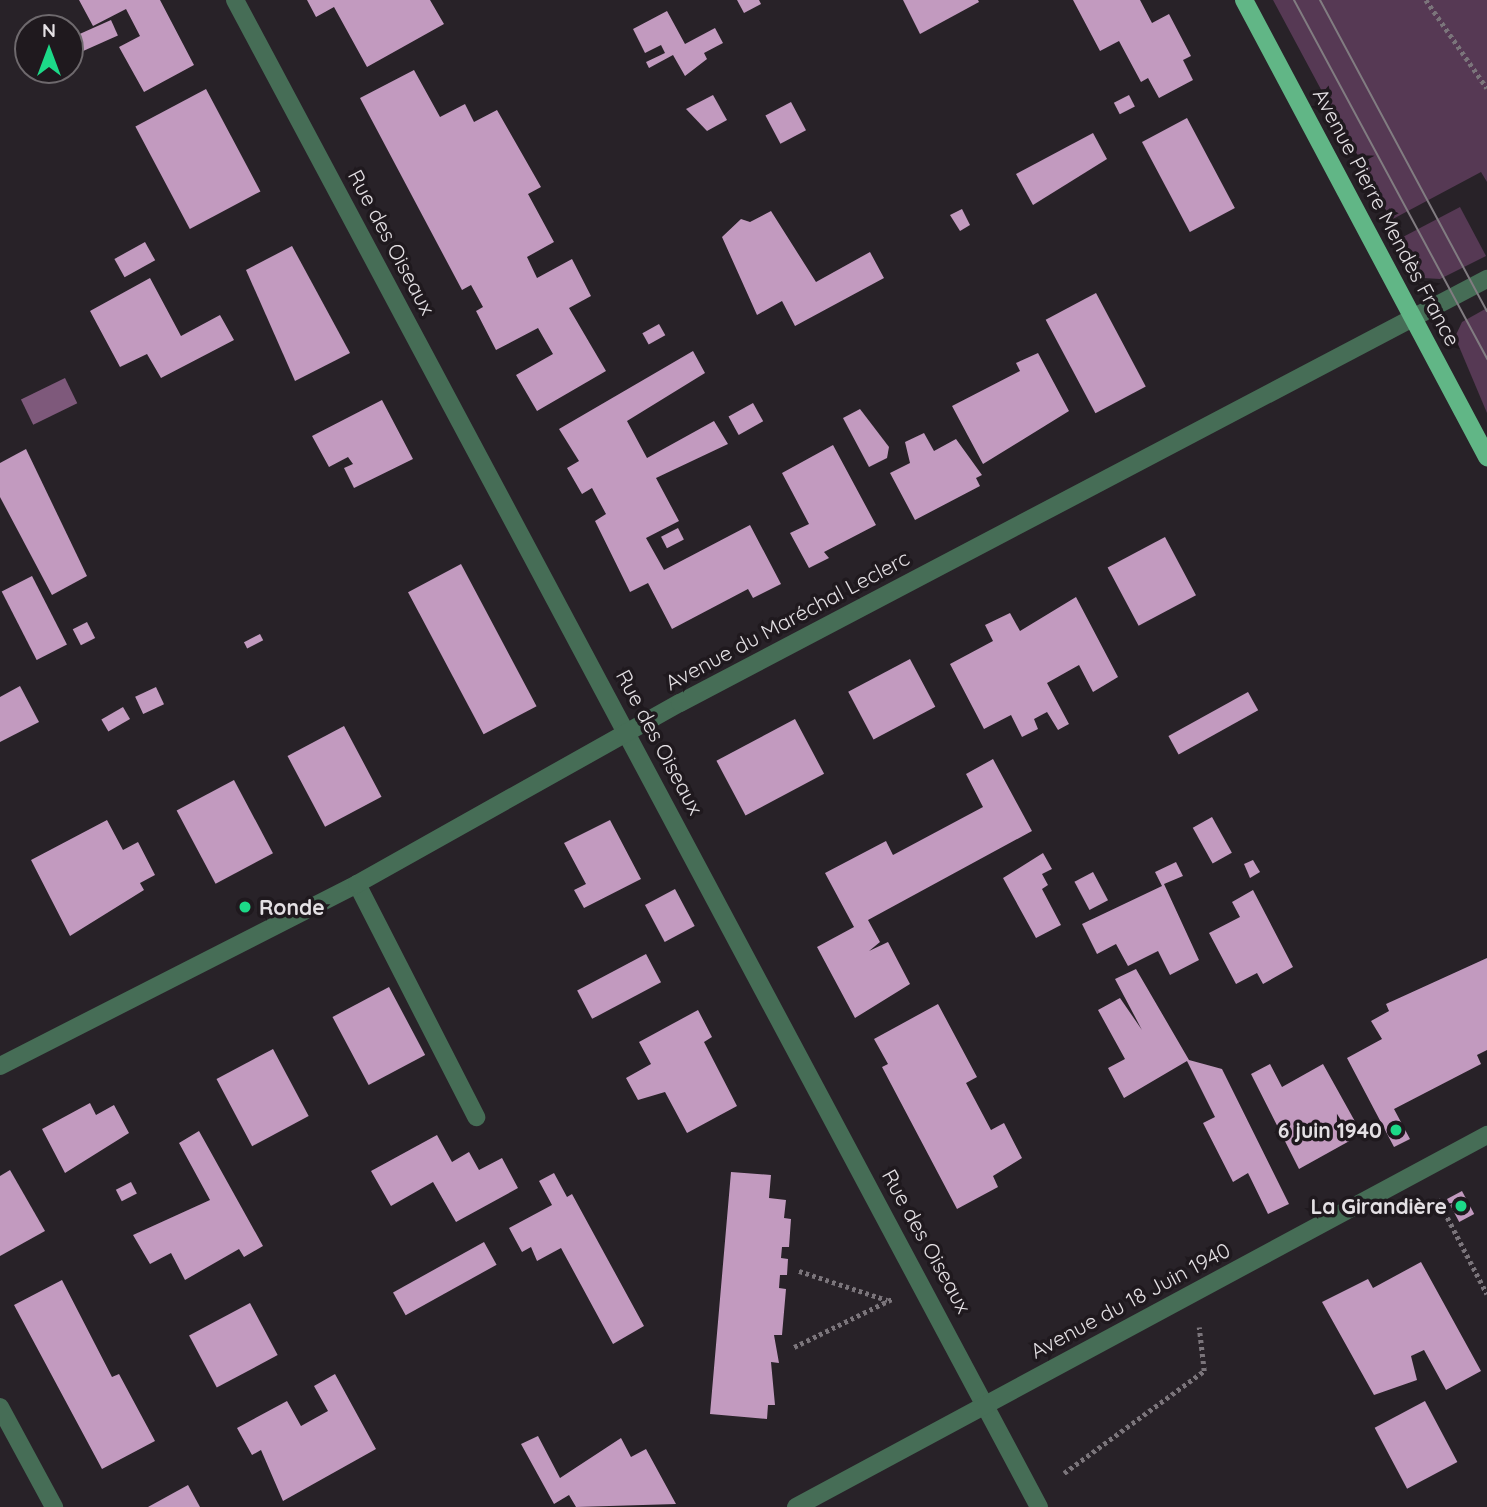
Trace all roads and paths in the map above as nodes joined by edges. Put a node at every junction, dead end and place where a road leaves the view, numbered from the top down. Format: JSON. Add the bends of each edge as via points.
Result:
{"nodes":[{"id":1,"x":235,"y":0,"type":"edge"},
{"id":2,"x":1244,"y":0,"type":"edge"},
{"id":3,"x":1426,"y":0,"type":"edge"},
{"id":4,"x":1487,"y":88,"type":"edge"},
{"id":5,"x":1487,"y":279,"type":"edge"},
{"id":6,"x":1415,"y":316,"type":"junction"},
{"id":7,"x":1487,"y":457,"type":"edge"},
{"id":8,"x":626,"y":733,"type":"junction"},
{"id":9,"x":357,"y":884,"type":"junction"},
{"id":10,"x":0,"y":1066,"type":"edge"},
{"id":11,"x":476,"y":1117,"type":"dead end"},
{"id":12,"x":1487,"y":1135,"type":"edge"},
{"id":13,"x":1437,"y":1198,"type":"dead end"},
{"id":14,"x":799,"y":1271,"type":"dead end"},
{"id":15,"x":905,"y":1292,"type":"dead end"},
{"id":16,"x":1487,"y":1294,"type":"edge"},
{"id":17,"x":888,"y":1301,"type":"junction"},
{"id":18,"x":1199,"y":1327,"type":"dead end"},
{"id":19,"x":794,"y":1347,"type":"dead end"},
{"id":20,"x":0,"y":1407,"type":"edge"},
{"id":21,"x":984,"y":1407,"type":"junction"},
{"id":22,"x":1064,"y":1473,"type":"dead end"},
{"id":23,"x":54,"y":1507,"type":"edge"},
{"id":24,"x":796,"y":1507,"type":"edge"},
{"id":25,"x":1039,"y":1507,"type":"edge"}],
"edges":[{"from":1,"to":8,"type":"street","name":"Rue des Oiseaux"},
{"from":2,"to":6,"type":"main road","name":"Avenue Pierre Mendès France"},
{"from":3,"to":4,"type":"path"},
{"from":5,"to":6,"type":"street","name":"Avenue du Maréchal Leclerc"},
{"from":6,"to":7,"type":"main road","name":"Avenue Pierre Mendès France"},
{"from":6,"to":8,"type":"street","name":"Avenue du Maréchal Leclerc"},
{"from":8,"to":9,"type":"street","name":"Avenue du Maréchal Leclerc"},
{"from":8,"to":21,"type":"street","name":"Rue des Oiseaux","via":[[961,1352]]},
{"from":9,"to":10,"type":"street","name":"Avenue du Maréchal Leclerc"},
{"from":9,"to":11,"type":"street"},
{"from":12,"to":21,"type":"street","name":"Avenue du 18 Juin 1940"},
{"from":13,"to":16,"type":"path"},
{"from":14,"to":17,"type":"path"},
{"from":15,"to":17,"type":"path"},
{"from":17,"to":19,"type":"path"},
{"from":18,"to":22,"type":"path","via":[[1204,1371]]},
{"from":20,"to":23,"type":"street"},
{"from":21,"to":24,"type":"street","name":"Avenue du 18 Juin 1940"},
{"from":21,"to":25,"type":"street","name":"Rue des Oiseaux"}]}
